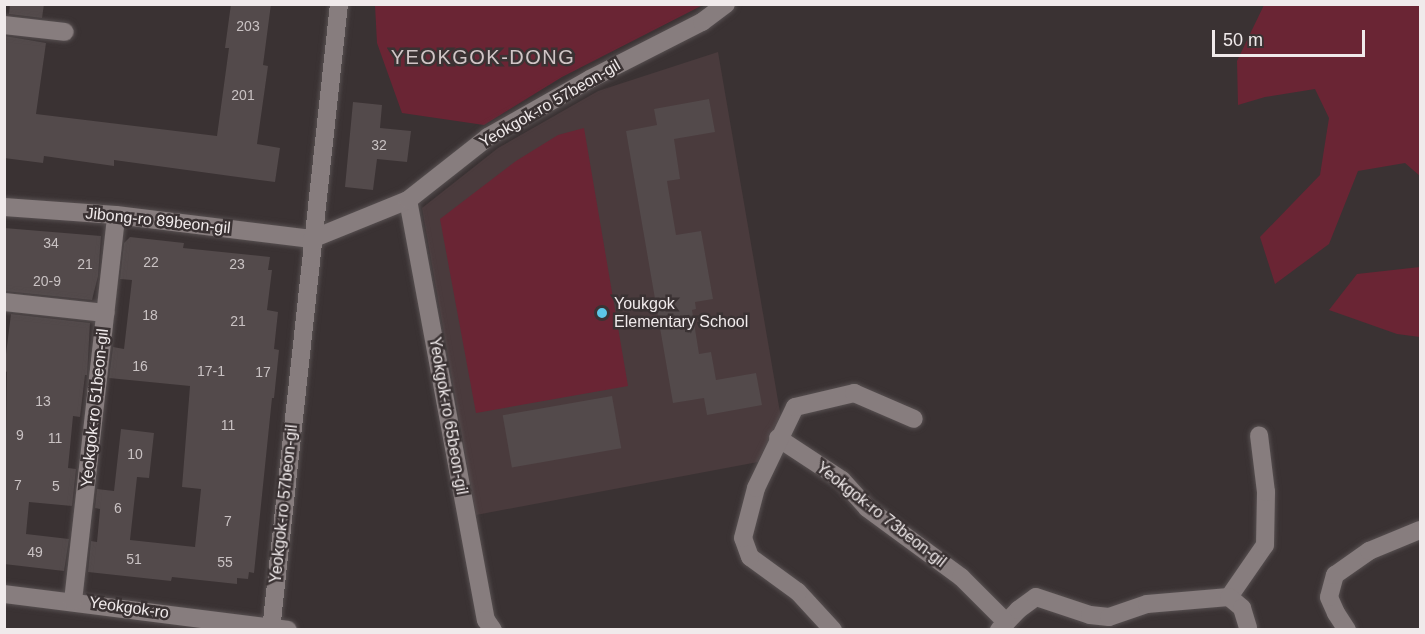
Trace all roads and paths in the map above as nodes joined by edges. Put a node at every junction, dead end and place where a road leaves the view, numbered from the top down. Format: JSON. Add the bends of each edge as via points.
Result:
{"nodes":[{"id":1,"x":339,"y":4,"type":"edge"},
{"id":2,"x":726,"y":4,"type":"edge"},
{"id":3,"x":4,"y":25,"type":"edge"},
{"id":4,"x":65,"y":32,"type":"dead end"},
{"id":5,"x":408,"y":200,"type":"junction"},
{"id":6,"x":4,"y":207,"type":"edge"},
{"id":7,"x":116,"y":215,"type":"junction"},
{"id":8,"x":312,"y":238,"type":"junction"},
{"id":9,"x":4,"y":302,"type":"edge"},
{"id":10,"x":105,"y":313,"type":"junction"},
{"id":11,"x":914,"y":419,"type":"dead end"},
{"id":12,"x":1259,"y":435,"type":"dead end"},
{"id":13,"x":778,"y":438,"type":"junction"},
{"id":14,"x":1420,"y":530,"type":"edge"},
{"id":15,"x":4,"y":594,"type":"edge"},
{"id":16,"x":1229,"y":597,"type":"junction"},
{"id":17,"x":74,"y":601,"type":"junction"},
{"id":18,"x":1003,"y":626,"type":"edge"},
{"id":19,"x":1248,"y":628,"type":"dead end"},
{"id":20,"x":276,"y":629,"type":"edge"},
{"id":21,"x":493,"y":630,"type":"edge"},
{"id":22,"x":833,"y":630,"type":"edge"},
{"id":23,"x":1347,"y":630,"type":"edge"}],
"edges":[{"from":1,"to":8,"type":"street","name":"Yeokgok-ro 57beon-gil"},
{"from":2,"to":5,"type":"street","name":"Yeokgok-ro 57beon-gil","via":[[702,22],[488,137]]},
{"from":3,"to":4,"type":"street"},
{"from":5,"to":8,"type":"street","name":"Yeokgok-ro 57beon-gil"},
{"from":5,"to":21,"type":"street","name":"Yeokgok-ro 65beon-gil","via":[[486,620]]},
{"from":6,"to":7,"type":"street","name":"Jibong-ro 89beon-gil"},
{"from":7,"to":8,"type":"street","name":"Jibong-ro 89beon-gil"},
{"from":7,"to":10,"type":"street","name":"Yeokgok-ro 51beon-gil"},
{"from":8,"to":20,"type":"street","name":"Yeokgok-ro 57beon-gil"},
{"from":9,"to":10,"type":"street"},
{"from":10,"to":17,"type":"street","name":"Yeokgok-ro 51beon-gil"},
{"from":11,"to":13,"type":"street","via":[[854,393],[795,407]]},
{"from":12,"to":16,"type":"street","via":[[1266,492],[1265,545]]},
{"from":13,"to":18,"type":"street","name":"Yeokgok-ro 73beon-gil","via":[[842,480],[867,508],[960,577]]},
{"from":13,"to":22,"type":"street","via":[[756,488],[743,538],[750,557],[798,592]]},
{"from":14,"to":23,"type":"street","via":[[1369,551],[1335,575],[1329,597]]},
{"from":15,"to":17,"type":"street","name":"Yeokgok-ro"},
{"from":16,"to":18,"type":"street","name":"Yeokgok-ro 73beon-gil","via":[[1146,604],[1109,617],[1090,615],[1036,597]]},
{"from":16,"to":19,"type":"street","via":[[1242,608]]},
{"from":17,"to":20,"type":"street","name":"Yeokgok-ro"}]}
